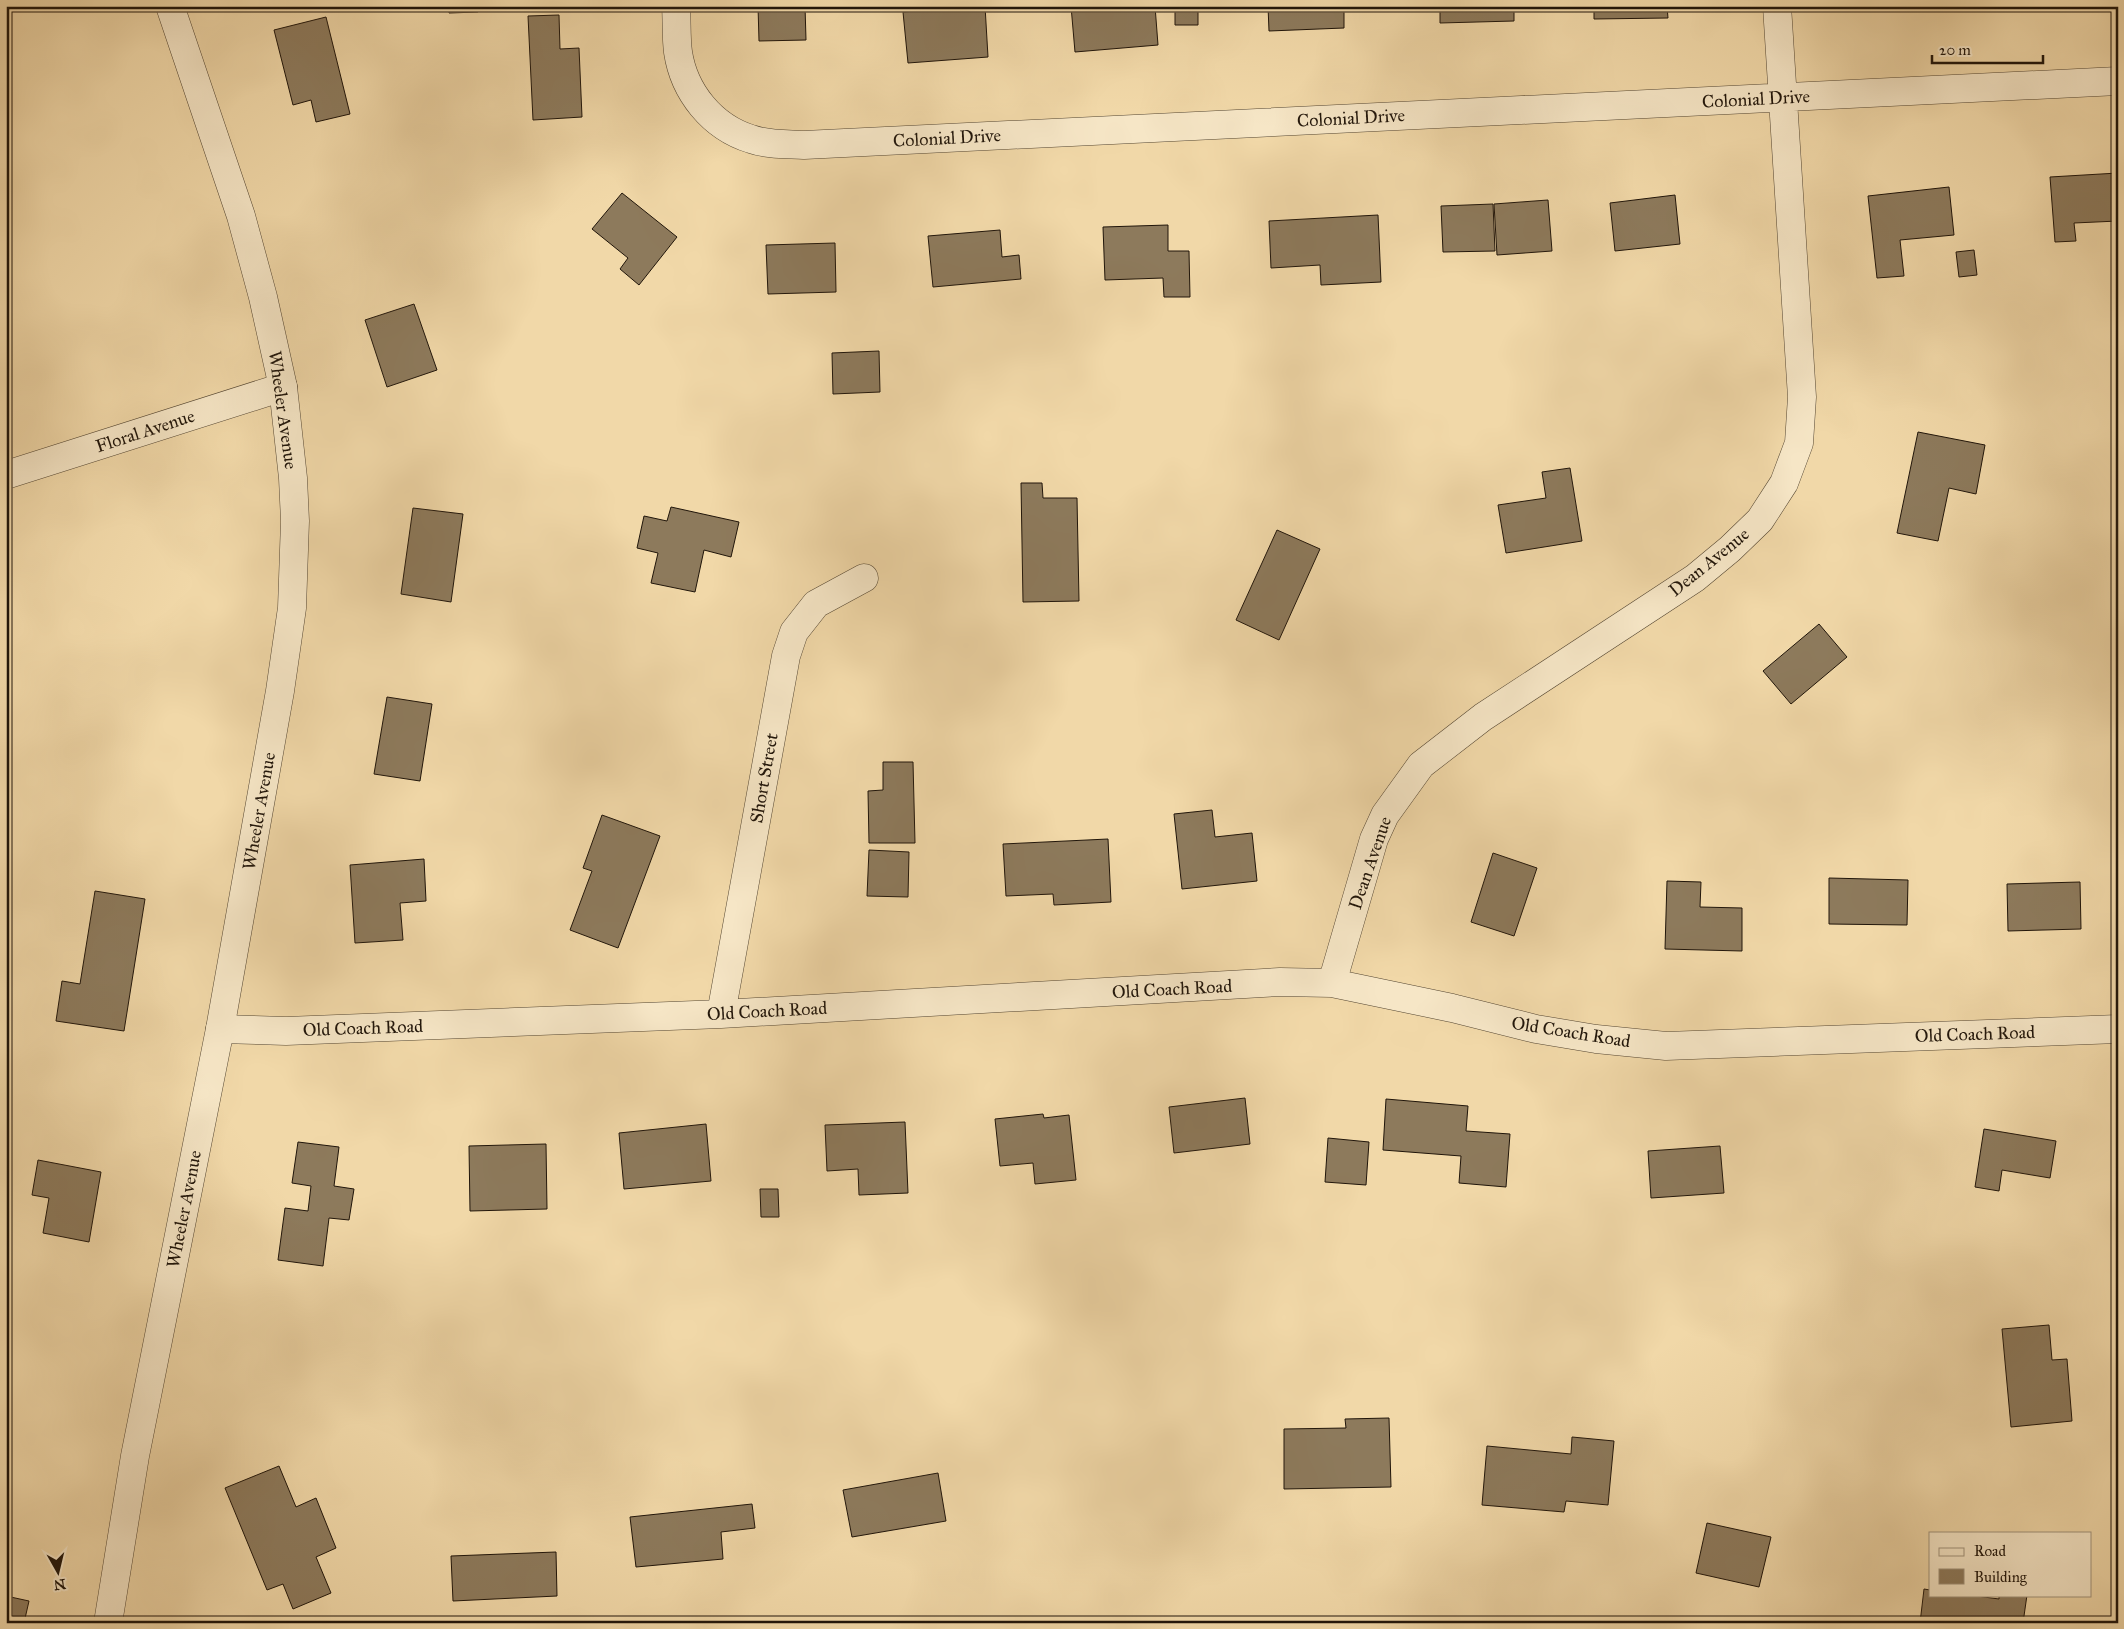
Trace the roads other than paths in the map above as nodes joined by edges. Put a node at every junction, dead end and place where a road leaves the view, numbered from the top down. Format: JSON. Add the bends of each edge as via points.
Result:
{"nodes":[{"id":1,"x":170,"y":6,"type":"edge"},
{"id":2,"x":676,"y":6,"type":"edge"},
{"id":3,"x":1778,"y":6,"type":"edge"},
{"id":4,"x":2118,"y":81,"type":"edge"},
{"id":5,"x":1783,"y":98,"type":"junction"},
{"id":6,"x":283,"y":387,"type":"junction"},
{"id":7,"x":6,"y":475,"type":"edge"},
{"id":8,"x":864,"y":578,"type":"dead end"},
{"id":9,"x":1332,"y":983,"type":"junction"},
{"id":10,"x":721,"y":1014,"type":"junction"},
{"id":11,"x":220,"y":1029,"type":"junction"},
{"id":12,"x":2118,"y":1029,"type":"edge"},
{"id":13,"x":108,"y":1623,"type":"edge"}],
"edges":[{"from":1,"to":6,"type":"street","name":"Wheeler Avenue","via":[[241,216]]},
{"from":2,"to":5,"type":"street","name":"Colonial Drive","via":[[678,52],[694,95],[710,116],[728,130],[752,140],[778,144]]},
{"from":3,"to":5,"type":"street","name":"Dean Avenue"},
{"from":4,"to":5,"type":"street","name":"Colonial Drive"},
{"from":5,"to":9,"type":"street","name":"Dean Avenue","via":[[1802,397],[1799,443],[1784,483],[1760,520],[1695,578],[1482,717],[1421,765],[1385,814],[1374,839]]},
{"from":6,"to":7,"type":"street","name":"Floral Avenue"},
{"from":6,"to":11,"type":"street","name":"Wheeler Avenue","via":[[295,513],[292,608]]},
{"from":8,"to":10,"type":"street","name":"Short Street","via":[[816,604],[794,632],[786,656]]},
{"from":9,"to":10,"type":"street","name":"Old Coach Road","via":[[1270,983]]},
{"from":9,"to":12,"type":"street","name":"Old Coach Road","via":[[1536,1029],[1666,1046]]},
{"from":10,"to":11,"type":"street","name":"Old Coach Road","via":[[286,1031]]},
{"from":11,"to":13,"type":"street","name":"Wheeler Avenue","via":[[135,1456]]}]}
